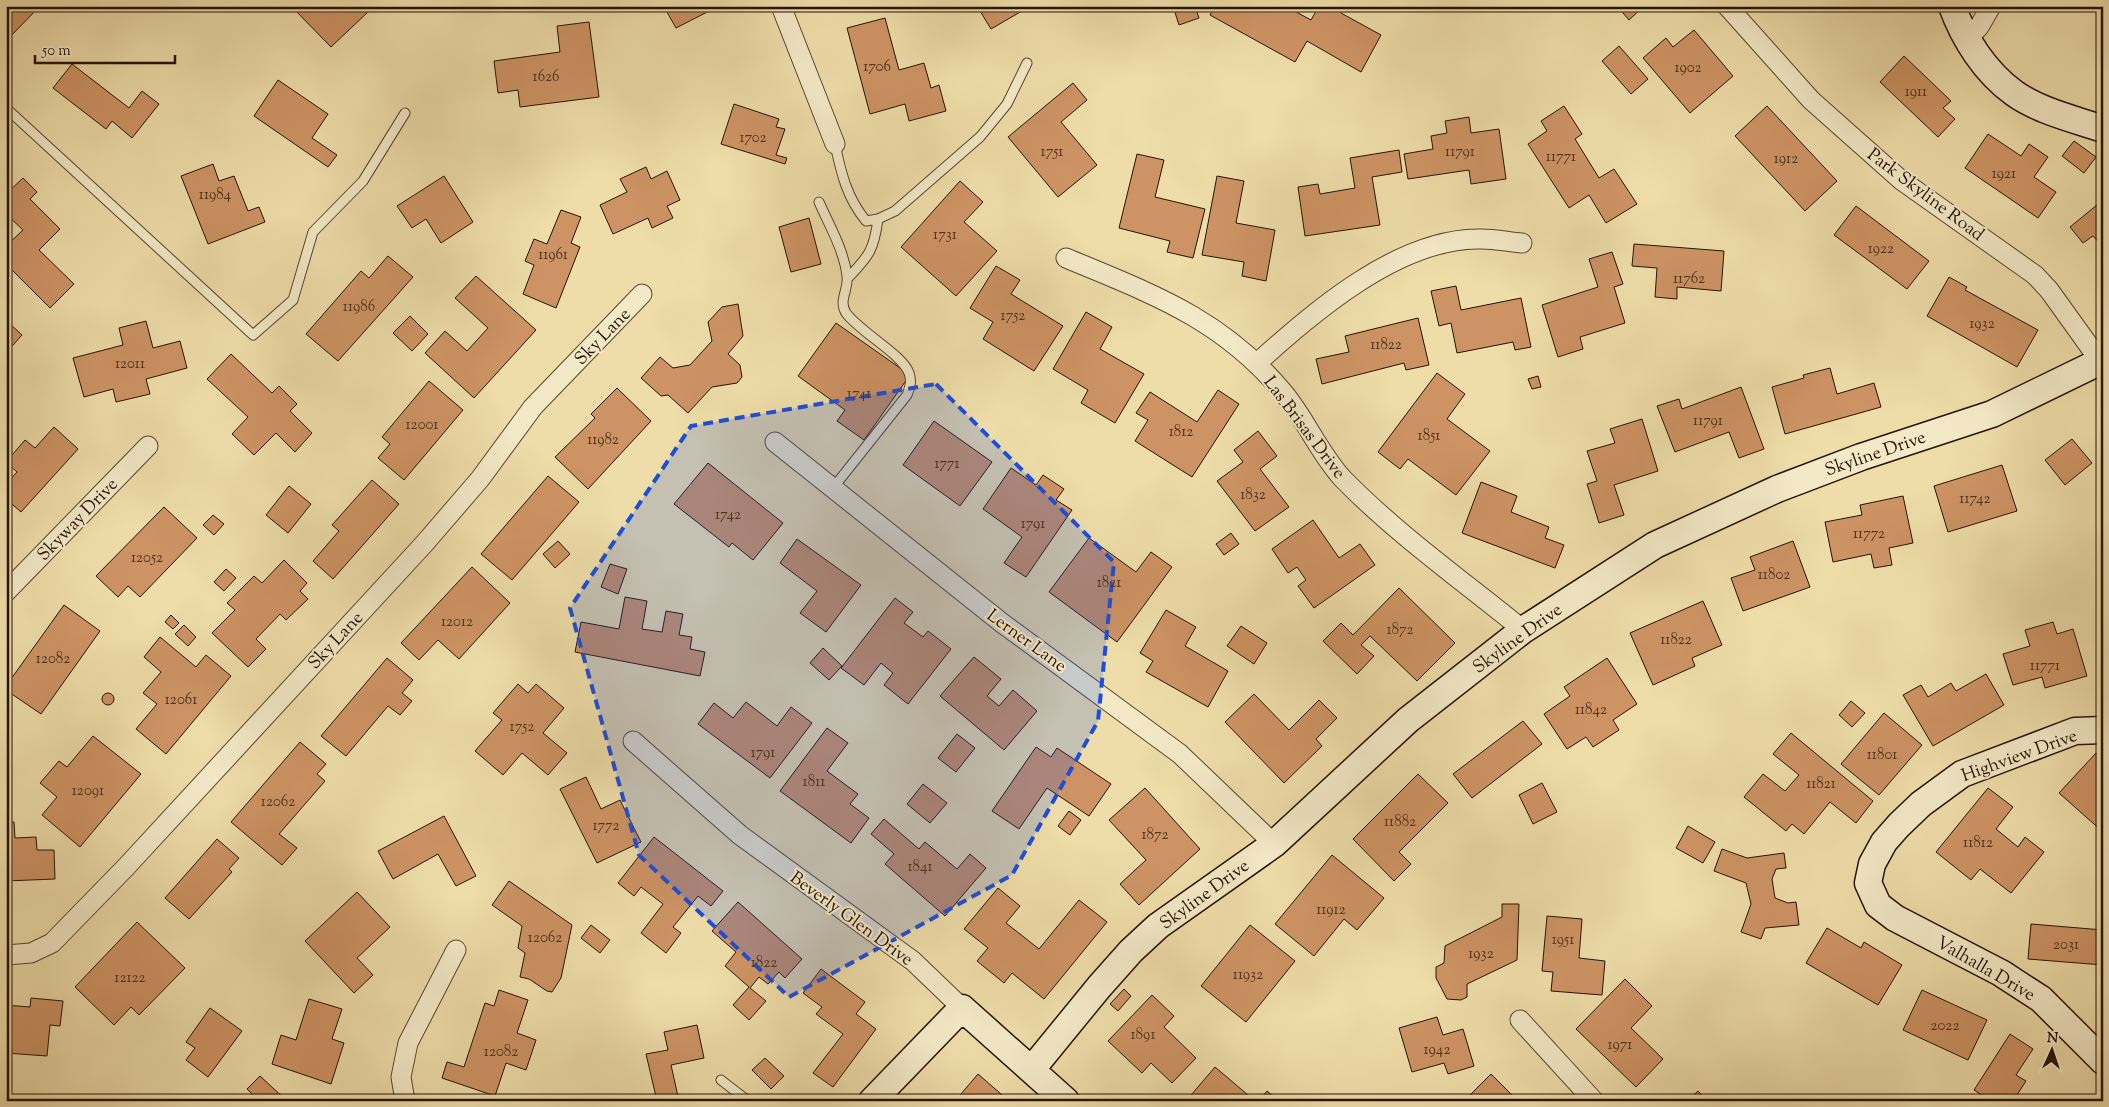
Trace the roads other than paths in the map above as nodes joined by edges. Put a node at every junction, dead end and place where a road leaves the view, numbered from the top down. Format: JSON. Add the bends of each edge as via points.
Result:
{"nodes":[{"id":1,"x":781,"y":6,"type":"edge"},
{"id":2,"x":1727,"y":6,"type":"edge"},
{"id":3,"x":1952,"y":6,"type":"edge"},
{"id":4,"x":1991,"y":6,"type":"edge"},
{"id":5,"x":1966,"y":38,"type":"junction"},
{"id":6,"x":1027,"y":63,"type":"dead end"},
{"id":7,"x":6,"y":108,"type":"edge"},
{"id":8,"x":404,"y":113,"type":"dead end"},
{"id":9,"x":2103,"y":130,"type":"edge"},
{"id":10,"x":835,"y":144,"type":"joint"},
{"id":11,"x":819,"y":202,"type":"dead end"},
{"id":12,"x":878,"y":219,"type":"junction"},
{"id":13,"x":1522,"y":244,"type":"dead end"},
{"id":14,"x":1066,"y":258,"type":"dead end"},
{"id":15,"x":848,"y":278,"type":"junction"},
{"id":16,"x":642,"y":294,"type":"dead end"},
{"id":17,"x":2102,"y":361,"type":"edge"},
{"id":18,"x":1256,"y":363,"type":"junction"},
{"id":19,"x":775,"y":442,"type":"dead end"},
{"id":20,"x":148,"y":446,"type":"dead end"},
{"id":21,"x":833,"y":488,"type":"junction"},
{"id":22,"x":6,"y":592,"type":"edge"},
{"id":23,"x":1523,"y":630,"type":"junction"},
{"id":24,"x":2103,"y":730,"type":"edge"},
{"id":25,"x":633,"y":741,"type":"dead end"},
{"id":26,"x":1274,"y":844,"type":"junction"},
{"id":27,"x":1868,"y":883,"type":"joint"},
{"id":28,"x":456,"y":950,"type":"dead end"},
{"id":29,"x":6,"y":955,"type":"edge"},
{"id":30,"x":962,"y":1008,"type":"junction"},
{"id":31,"x":1520,"y":1020,"type":"dead end"},
{"id":32,"x":2103,"y":1060,"type":"edge"},
{"id":33,"x":1032,"y":1068,"type":"junction"},
{"id":34,"x":721,"y":1080,"type":"dead end"},
{"id":35,"x":405,"y":1101,"type":"edge"},
{"id":36,"x":748,"y":1101,"type":"edge"},
{"id":37,"x":872,"y":1101,"type":"edge"},
{"id":38,"x":1066,"y":1101,"type":"edge"},
{"id":39,"x":1594,"y":1101,"type":"edge"}],
"edges":[{"from":1,"to":10,"type":"street"},
{"from":2,"to":17,"type":"street","name":"Park Skyline Road","via":[[1811,100],[1901,180],[2035,275]]},
{"from":3,"to":5,"type":"street"},
{"from":4,"to":5,"type":"street","via":[[1978,27]]},
{"from":5,"to":9,"type":"street","via":[[1978,56],[2014,93]]},
{"from":6,"to":12,"type":"lane","via":[[1007,104],[980,137],[895,211]]},
{"from":7,"to":8,"type":"lane","via":[[253,335],[293,300],[313,232],[363,181]]},
{"from":10,"to":12,"type":"lane","via":[[841,174],[854,206],[866,222]]},
{"from":11,"to":15,"type":"lane","via":[[843,256]]},
{"from":12,"to":15,"type":"lane","via":[[868,257]]},
{"from":13,"to":18,"type":"street","via":[[1477,239],[1427,247],[1341,293],[1304,320]]},
{"from":14,"to":18,"type":"street","name":"Las Brisas Drive","via":[[1181,308],[1217,330]]},
{"from":15,"to":21,"type":"lane","via":[[842,301],[845,311],[907,367],[911,384],[907,395]]},
{"from":16,"to":29,"type":"street","name":"Sky Lane","via":[[533,407],[480,479],[424,544],[126,867],[52,943],[31,953]]},
{"from":17,"to":23,"type":"street","name":"Skyline Drive","via":[[1992,414],[1861,457],[1777,489],[1655,545]]},
{"from":18,"to":23,"type":"street","name":"Las Brisas Drive","via":[[1284,393],[1342,477],[1387,521]]},
{"from":19,"to":21,"type":"street","name":"Lerner Lane"},
{"from":20,"to":22,"type":"street","name":"Skyway Drive"},
{"from":21,"to":26,"type":"street","name":"Lerner Lane","via":[[1002,623],[1180,754]]},
{"from":23,"to":26,"type":"street","name":"Skyline Drive","via":[[1408,720]]},
{"from":24,"to":27,"type":"street","name":"Highview Drive","via":[[2075,731],[1962,774],[1927,799],[1884,842],[1872,864]]},
{"from":25,"to":30,"type":"street","name":"Beverly Glen Drive","via":[[740,835],[913,961]]},
{"from":26,"to":33,"type":"street","name":"Skyline Drive","via":[[1158,926],[1099,987]]},
{"from":27,"to":32,"type":"street","name":"Valhalla Drive","via":[[1878,905],[1895,918],[2041,999]]},
{"from":28,"to":35,"type":"street","via":[[408,1043],[401,1077]]},
{"from":30,"to":33,"type":"street","name":"Beverly Glen Drive"},
{"from":30,"to":37,"type":"street"},
{"from":31,"to":39,"type":"street"},
{"from":33,"to":38,"type":"street","name":"Beverly Glen Drive"},
{"from":34,"to":36,"type":"lane"}]}
